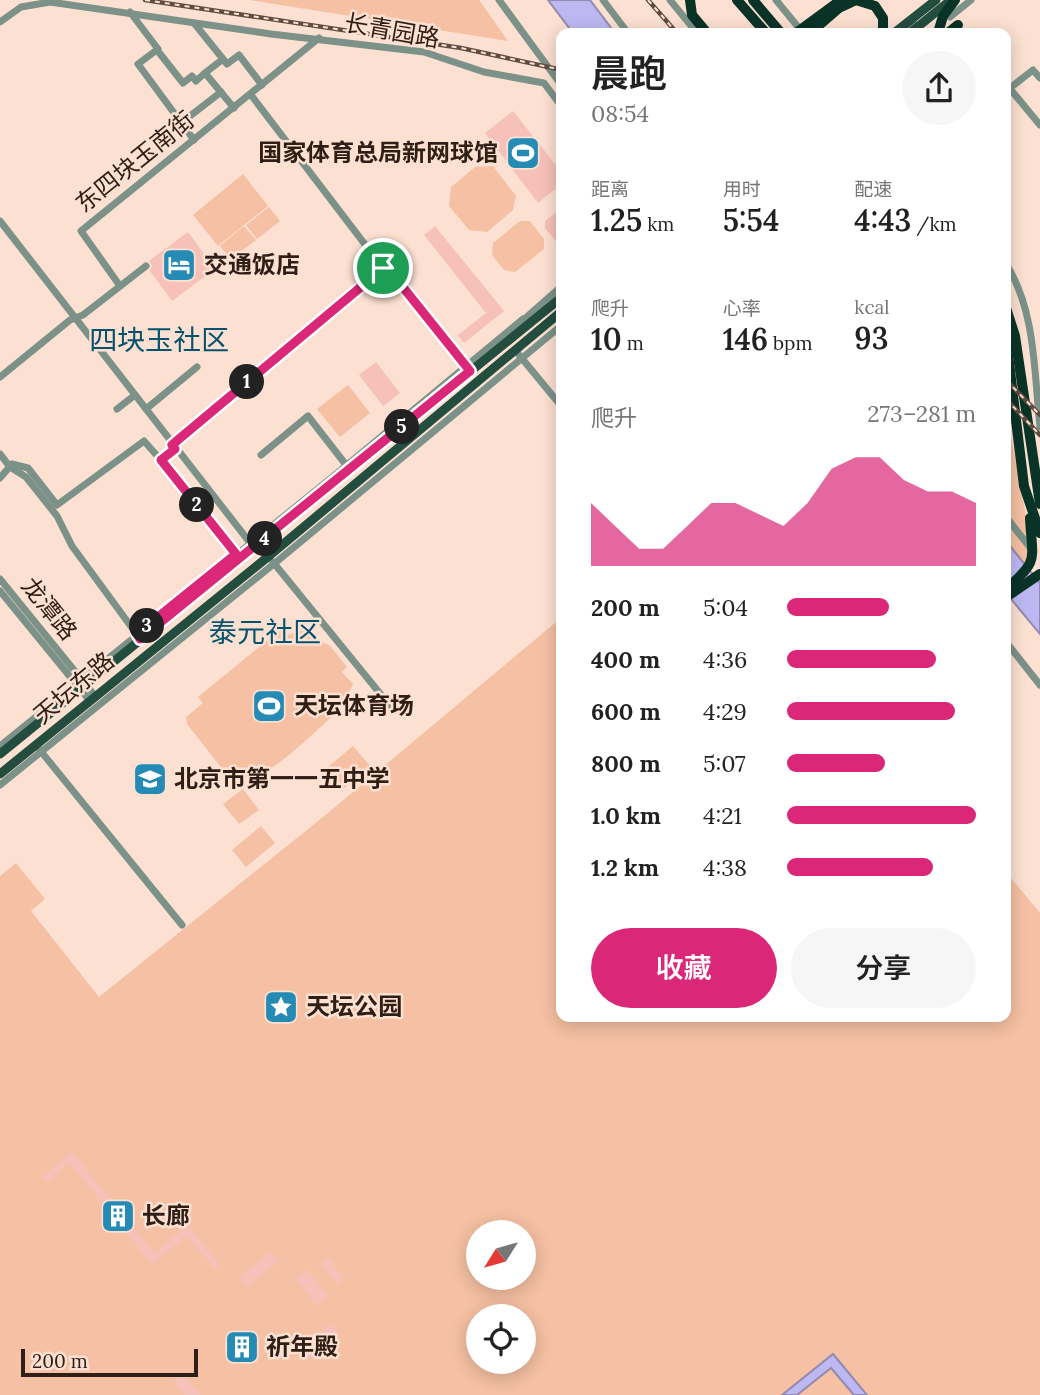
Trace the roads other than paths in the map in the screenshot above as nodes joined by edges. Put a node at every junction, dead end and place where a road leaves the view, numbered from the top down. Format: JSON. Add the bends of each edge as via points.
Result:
{"nodes":[{"id":1,"x":499,"y":0,"type":"edge"},
{"id":2,"x":603,"y":0,"type":"edge"},
{"id":3,"x":670,"y":0,"type":"edge"},
{"id":4,"x":690,"y":0,"type":"edge"},
{"id":5,"x":753,"y":0,"type":"edge"},
{"id":6,"x":776,"y":0,"type":"edge"},
{"id":7,"x":841,"y":0,"type":"edge"},
{"id":8,"x":953,"y":0,"type":"edge"},
{"id":9,"x":971,"y":0,"type":"edge"},
{"id":10,"x":737,"y":1,"type":"edge"},
{"id":11,"x":938,"y":2,"type":"edge"},
{"id":12,"x":130,"y":12,"type":"junction"},
{"id":13,"x":0,"y":22,"type":"edge"},
{"id":14,"x":194,"y":23,"type":"junction"},
{"id":15,"x":958,"y":25,"type":"edge"},
{"id":16,"x":624,"y":28,"type":"edge"},
{"id":17,"x":692,"y":28,"type":"edge"},
{"id":18,"x":702,"y":28,"type":"edge"},
{"id":19,"x":761,"y":28,"type":"edge"},
{"id":20,"x":779,"y":28,"type":"edge"},
{"id":21,"x":799,"y":28,"type":"edge"},
{"id":22,"x":803,"y":28,"type":"edge"},
{"id":23,"x":816,"y":28,"type":"edge"},
{"id":24,"x":883,"y":28,"type":"edge"},
{"id":25,"x":901,"y":28,"type":"edge"},
{"id":26,"x":909,"y":28,"type":"edge"},
{"id":27,"x":917,"y":28,"type":"edge"},
{"id":28,"x":939,"y":28,"type":"edge"},
{"id":29,"x":319,"y":38,"type":"junction"},
{"id":30,"x":157,"y":50,"type":"junction"},
{"id":31,"x":223,"y":59,"type":"junction"},
{"id":32,"x":205,"y":73,"type":"junction"},
{"id":33,"x":556,"y":78,"type":"edge"},
{"id":34,"x":1040,"y":78,"type":"edge"},
{"id":35,"x":1011,"y":84,"type":"edge"},
{"id":36,"x":262,"y":85,"type":"junction"},
{"id":37,"x":1011,"y":90,"type":"edge"},
{"id":38,"x":221,"y":92,"type":"junction"},
{"id":39,"x":251,"y":94,"type":"junction"},
{"id":40,"x":556,"y":99,"type":"edge"},
{"id":41,"x":234,"y":108,"type":"junction"},
{"id":42,"x":181,"y":123,"type":"junction"},
{"id":43,"x":1040,"y":125,"type":"edge"},
{"id":44,"x":194,"y":140,"type":"junction"},
{"id":45,"x":0,"y":221,"type":"edge"},
{"id":46,"x":146,"y":266,"type":"dead end"},
{"id":47,"x":384,"y":267,"type":"junction"},
{"id":48,"x":1011,"y":273,"type":"edge"},
{"id":49,"x":120,"y":286,"type":"junction"},
{"id":50,"x":556,"y":291,"type":"edge"},
{"id":51,"x":556,"y":302,"type":"edge"},
{"id":52,"x":556,"y":316,"type":"edge"},
{"id":53,"x":75,"y":317,"type":"junction"},
{"id":54,"x":523,"y":319,"type":"junction"},
{"id":55,"x":1011,"y":326,"type":"edge"},
{"id":56,"x":556,"y":328,"type":"edge"},
{"id":57,"x":556,"y":330,"type":"edge"},
{"id":58,"x":500,"y":347,"type":"junction"},
{"id":59,"x":515,"y":350,"type":"junction"},
{"id":60,"x":523,"y":359,"type":"junction"},
{"id":61,"x":197,"y":367,"type":"dead end"},
{"id":62,"x":1011,"y":367,"type":"edge"},
{"id":63,"x":468,"y":369,"type":"junction"},
{"id":64,"x":0,"y":377,"type":"edge"},
{"id":65,"x":135,"y":395,"type":"junction"},
{"id":66,"x":556,"y":400,"type":"edge"},
{"id":67,"x":145,"y":408,"type":"junction"},
{"id":68,"x":117,"y":409,"type":"dead end"},
{"id":69,"x":193,"y":414,"type":"dead end"},
{"id":70,"x":199,"y":422,"type":"junction"},
{"id":71,"x":1040,"y":427,"type":"edge"},
{"id":72,"x":174,"y":447,"type":"junction"},
{"id":73,"x":0,"y":454,"type":"edge"},
{"id":74,"x":261,"y":455,"type":"dead end"},
{"id":75,"x":1032,"y":457,"type":"junction"},
{"id":76,"x":161,"y":460,"type":"junction"},
{"id":77,"x":10,"y":467,"type":"junction"},
{"id":78,"x":349,"y":468,"type":"junction"},
{"id":79,"x":0,"y":478,"type":"edge"},
{"id":80,"x":1040,"y":482,"type":"edge"},
{"id":81,"x":1035,"y":504,"type":"edge"},
{"id":82,"x":1011,"y":524,"type":"edge"},
{"id":83,"x":1040,"y":533,"type":"edge"},
{"id":84,"x":252,"y":545,"type":"junction"},
{"id":85,"x":238,"y":556,"type":"junction"},
{"id":86,"x":1034,"y":556,"type":"junction"},
{"id":87,"x":272,"y":559,"type":"junction"},
{"id":88,"x":1040,"y":574,"type":"edge"},
{"id":89,"x":0,"y":579,"type":"edge"},
{"id":90,"x":1011,"y":585,"type":"edge"},
{"id":91,"x":0,"y":591,"type":"edge"},
{"id":92,"x":1011,"y":594,"type":"edge"},
{"id":93,"x":139,"y":636,"type":"junction"},
{"id":94,"x":1011,"y":648,"type":"edge"},
{"id":95,"x":80,"y":684,"type":"junction"},
{"id":96,"x":1040,"y":685,"type":"edge"},
{"id":97,"x":92,"y":698,"type":"junction"},
{"id":98,"x":391,"y":706,"type":"dead end"},
{"id":99,"x":0,"y":746,"type":"edge"},
{"id":100,"x":39,"y":748,"type":"junction"},
{"id":101,"x":0,"y":754,"type":"edge"},
{"id":102,"x":0,"y":774,"type":"edge"},
{"id":103,"x":0,"y":785,"type":"edge"},
{"id":104,"x":182,"y":925,"type":"dead end"}],
"edges":[{"from":1,"to":33,"type":"street"},
{"from":2,"to":16,"type":"street"},
{"from":3,"to":17,"type":"street"},
{"from":4,"to":18,"type":"highway","via":[[690,10]]},
{"from":5,"to":20,"type":"highway"},
{"from":6,"to":21,"type":"street"},
{"from":7,"to":22,"type":"highway","bridge":true},
{"from":8,"to":27,"type":"main road","bridge":true},
{"from":8,"to":28,"type":"highway","bridge":true},
{"from":9,"to":15,"type":"street"},
{"from":10,"to":19,"type":"highway"},
{"from":11,"to":15,"type":"street"},
{"from":11,"to":25,"type":"main road"},
{"from":11,"to":26,"type":"street"},
{"from":12,"to":13,"type":"street","name":"长青园路","via":[[41,2],[20,7]]},
{"from":12,"to":14,"type":"street","name":"长青园路"},
{"from":12,"to":30,"type":"street"},
{"from":14,"to":29,"type":"street","name":"长青园路"},
{"from":14,"to":31,"type":"street"},
{"from":23,"to":24,"type":"highway","via":[[856,0],[875,6]]},
{"from":29,"to":36,"type":"street","name":"东四块玉南街"},
{"from":29,"to":40,"type":"street","name":"长青园路","via":[[424,52],[484,72],[544,83]]},
{"from":30,"to":32,"type":"street","via":[[183,83]]},
{"from":30,"to":42,"type":"street","via":[[138,64]]},
{"from":31,"to":32,"type":"street"},
{"from":31,"to":36,"type":"street","via":[[227,64],[239,55]]},
{"from":32,"to":38,"type":"street"},
{"from":34,"to":35,"type":"street","via":[[1033,70]]},
{"from":36,"to":39,"type":"street","name":"东四块玉南街"},
{"from":37,"to":43,"type":"street"},
{"from":38,"to":41,"type":"street"},
{"from":38,"to":42,"type":"street"},
{"from":39,"to":41,"type":"street","name":"东四块玉南街"},
{"from":39,"to":47,"type":"street"},
{"from":41,"to":44,"type":"street","name":"东四块玉南街"},
{"from":42,"to":44,"type":"street"},
{"from":44,"to":49,"type":"street","name":"东四块玉南街","via":[[81,231]]},
{"from":45,"to":53,"type":"street"},
{"from":46,"to":49,"type":"street"},
{"from":47,"to":63,"type":"street"},
{"from":47,"to":70,"type":"street"},
{"from":48,"to":71,"type":"street","via":[[1027,313]]},
{"from":49,"to":53,"type":"street"},
{"from":50,"to":54,"type":"street"},
{"from":51,"to":58,"type":"main road","name":"天坛东路"},
{"from":52,"to":59,"type":"main road","name":"天坛东路"},
{"from":53,"to":64,"type":"street"},
{"from":53,"to":65,"type":"street"},
{"from":54,"to":58,"type":"street"},
{"from":54,"to":63,"type":"street"},
{"from":55,"to":75,"type":"highway"},
{"from":56,"to":59,"type":"street"},
{"from":57,"to":60,"type":"street"},
{"from":58,"to":63,"type":"main road","name":"天坛东路"},
{"from":59,"to":60,"type":"street"},
{"from":59,"to":87,"type":"main road","name":"天坛东路"},
{"from":60,"to":66,"type":"street"},
{"from":60,"to":87,"type":"street"},
{"from":61,"to":67,"type":"street"},
{"from":62,"to":81,"type":"highway"},
{"from":63,"to":78,"type":"main road","name":"天坛东路"},
{"from":65,"to":67,"type":"street"},
{"from":65,"to":68,"type":"street"},
{"from":67,"to":72,"type":"street"},
{"from":69,"to":70,"type":"street"},
{"from":70,"to":72,"type":"street"},
{"from":72,"to":76,"type":"street"},
{"from":72,"to":84,"type":"street"},
{"from":73,"to":77,"type":"street"},
{"from":74,"to":78,"type":"street","via":[[308,416]]},
{"from":75,"to":80,"type":"highway"},
{"from":75,"to":81,"type":"highway"},
{"from":76,"to":77,"type":"street","via":[[144,441],[57,505],[27,468]]},
{"from":76,"to":85,"type":"street"},
{"from":77,"to":79,"type":"street"},
{"from":77,"to":93,"type":"street","via":[[26,477],[57,516],[72,546]]},
{"from":78,"to":84,"type":"main road","name":"天坛东路"},
{"from":81,"to":83,"type":"highway"},
{"from":81,"to":86,"type":"highway"},
{"from":82,"to":86,"type":"street"},
{"from":84,"to":85,"type":"main road","name":"天坛东路"},
{"from":85,"to":93,"type":"main road","name":"天坛东路"},
{"from":86,"to":90,"type":"highway","via":[[1026,574]]},
{"from":87,"to":97,"type":"main road","name":"天坛东路"},
{"from":87,"to":98,"type":"street"},
{"from":87,"to":100,"type":"street"},
{"from":88,"to":92,"type":"highway"},
{"from":89,"to":95,"type":"street","name":"龙潭路"},
{"from":91,"to":95,"type":"street","name":"龙潭路"},
{"from":93,"to":95,"type":"main road","name":"天坛东路"},
{"from":94,"to":96,"type":"street"},
{"from":95,"to":97,"type":"street","name":"龙潭路"},
{"from":95,"to":99,"type":"street"},
{"from":95,"to":101,"type":"main road","name":"天坛东路"},
{"from":97,"to":100,"type":"main road","name":"天坛东路"},
{"from":100,"to":102,"type":"main road","name":"天坛东路"},
{"from":100,"to":103,"type":"street"},
{"from":100,"to":104,"type":"street"}]}
